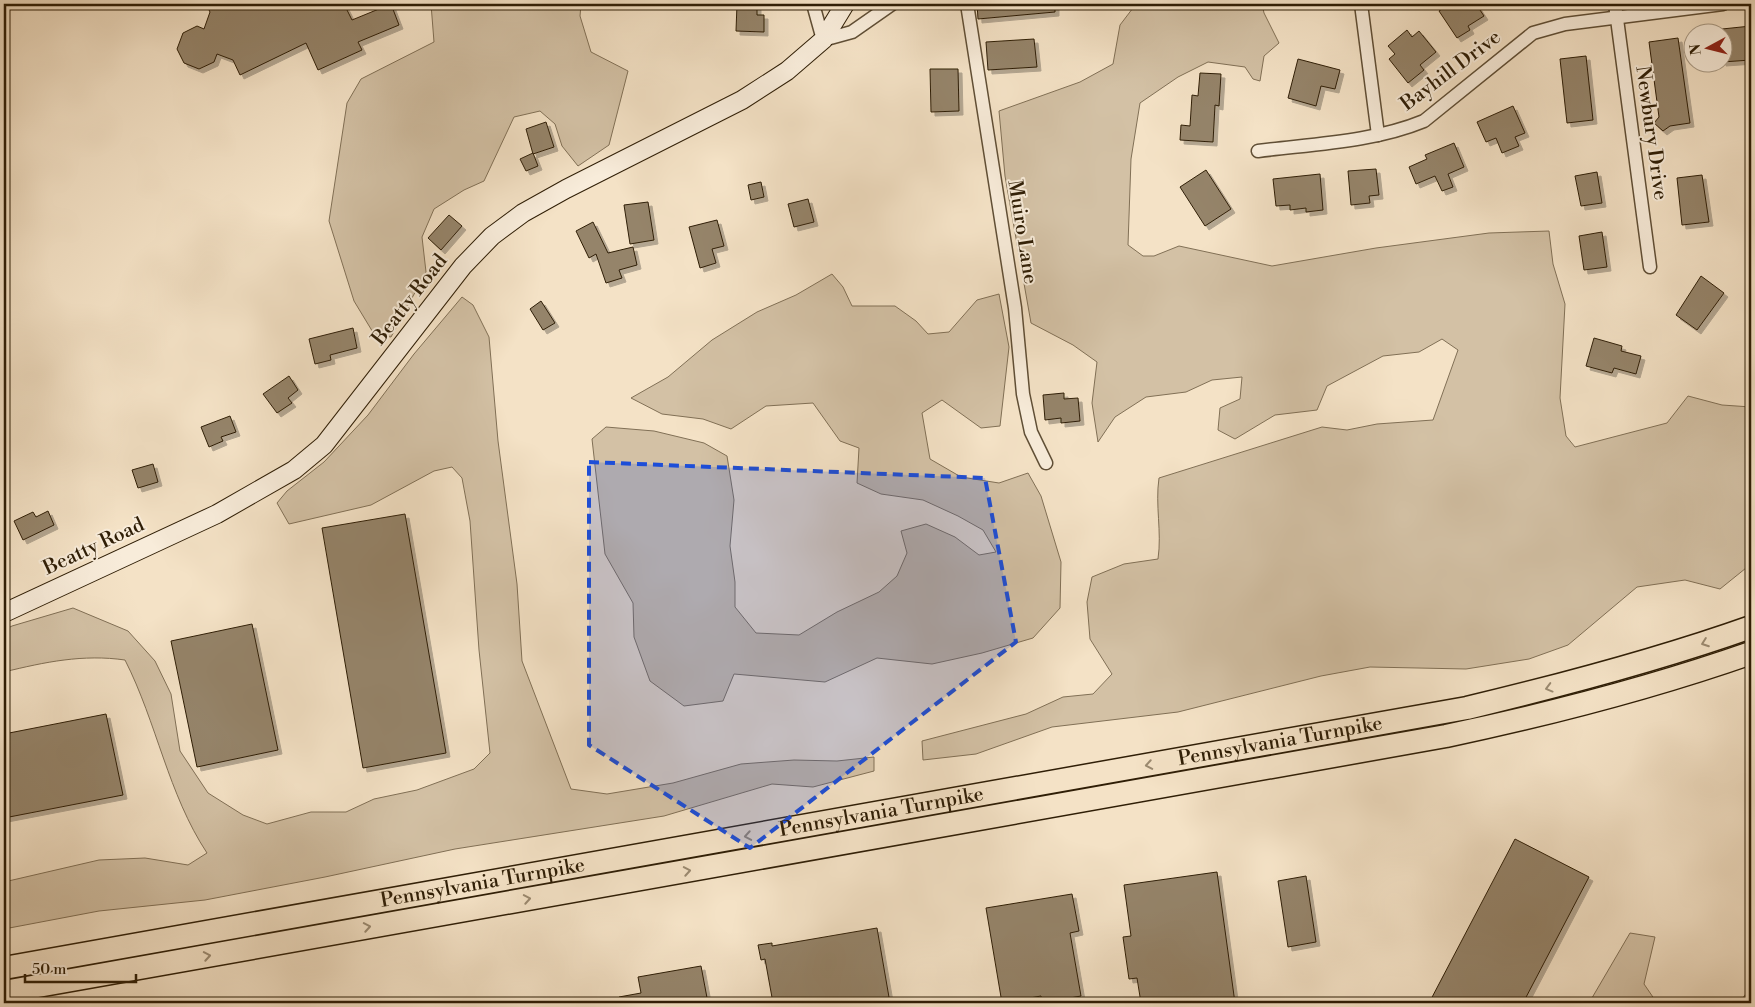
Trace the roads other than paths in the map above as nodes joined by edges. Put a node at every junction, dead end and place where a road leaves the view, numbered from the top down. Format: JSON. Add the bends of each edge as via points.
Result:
{"nodes":[{"id":1,"x":813,"y":4,"type":"edge"},
{"id":2,"x":845,"y":4,"type":"edge"},
{"id":3,"x":892,"y":4,"type":"edge"},
{"id":4,"x":967,"y":4,"type":"edge"},
{"id":5,"x":1362,"y":4,"type":"edge"},
{"id":6,"x":1722,"y":4,"type":"edge"},
{"id":7,"x":1616,"y":10,"type":"edge"},
{"id":8,"x":823,"y":40,"type":"junction"},
{"id":9,"x":1378,"y":135,"type":"junction"},
{"id":10,"x":1258,"y":151,"type":"dead end"},
{"id":11,"x":1650,"y":267,"type":"dead end"},
{"id":12,"x":1046,"y":464,"type":"dead end"},
{"id":13,"x":4,"y":613,"type":"edge"},
{"id":14,"x":1751,"y":627,"type":"edge"},
{"id":15,"x":1751,"y":653,"type":"edge"},
{"id":16,"x":4,"y":968,"type":"edge"},
{"id":17,"x":4,"y":992,"type":"edge"}],
"edges":[{"from":1,"to":8,"type":"street"},
{"from":2,"to":8,"type":"street","name":"Beatty Road"},
{"from":3,"to":8,"type":"street","via":[[852,32]]},
{"from":4,"to":12,"type":"street","name":"Muiro Lane","via":[[1015,308],[1023,394],[1031,432]]},
{"from":5,"to":9,"type":"street"},
{"from":6,"to":7,"type":"street","name":"Bayhill Drive"},
{"from":7,"to":9,"type":"street","name":"Bayhill Drive","via":[[1533,33],[1424,121]]},
{"from":7,"to":11,"type":"street","name":"Newbury Drive"},
{"from":8,"to":13,"type":"street","name":"Beatty Road","via":[[787,72],[742,100],[566,189],[523,213],[492,236],[463,266],[324,445],[294,470],[217,514]]},
{"from":9,"to":10,"type":"street","name":"Bayhill Drive"},
{"from":14,"to":16,"type":"highway","name":"Pennsylvania Turnpike","one_way":true,"via":[[1694,648],[1611,672],[1467,708]]},
{"from":17,"to":15,"type":"highway","name":"Pennsylvania Turnpike","one_way":true,"via":[[1446,736],[1575,707]]}]}
